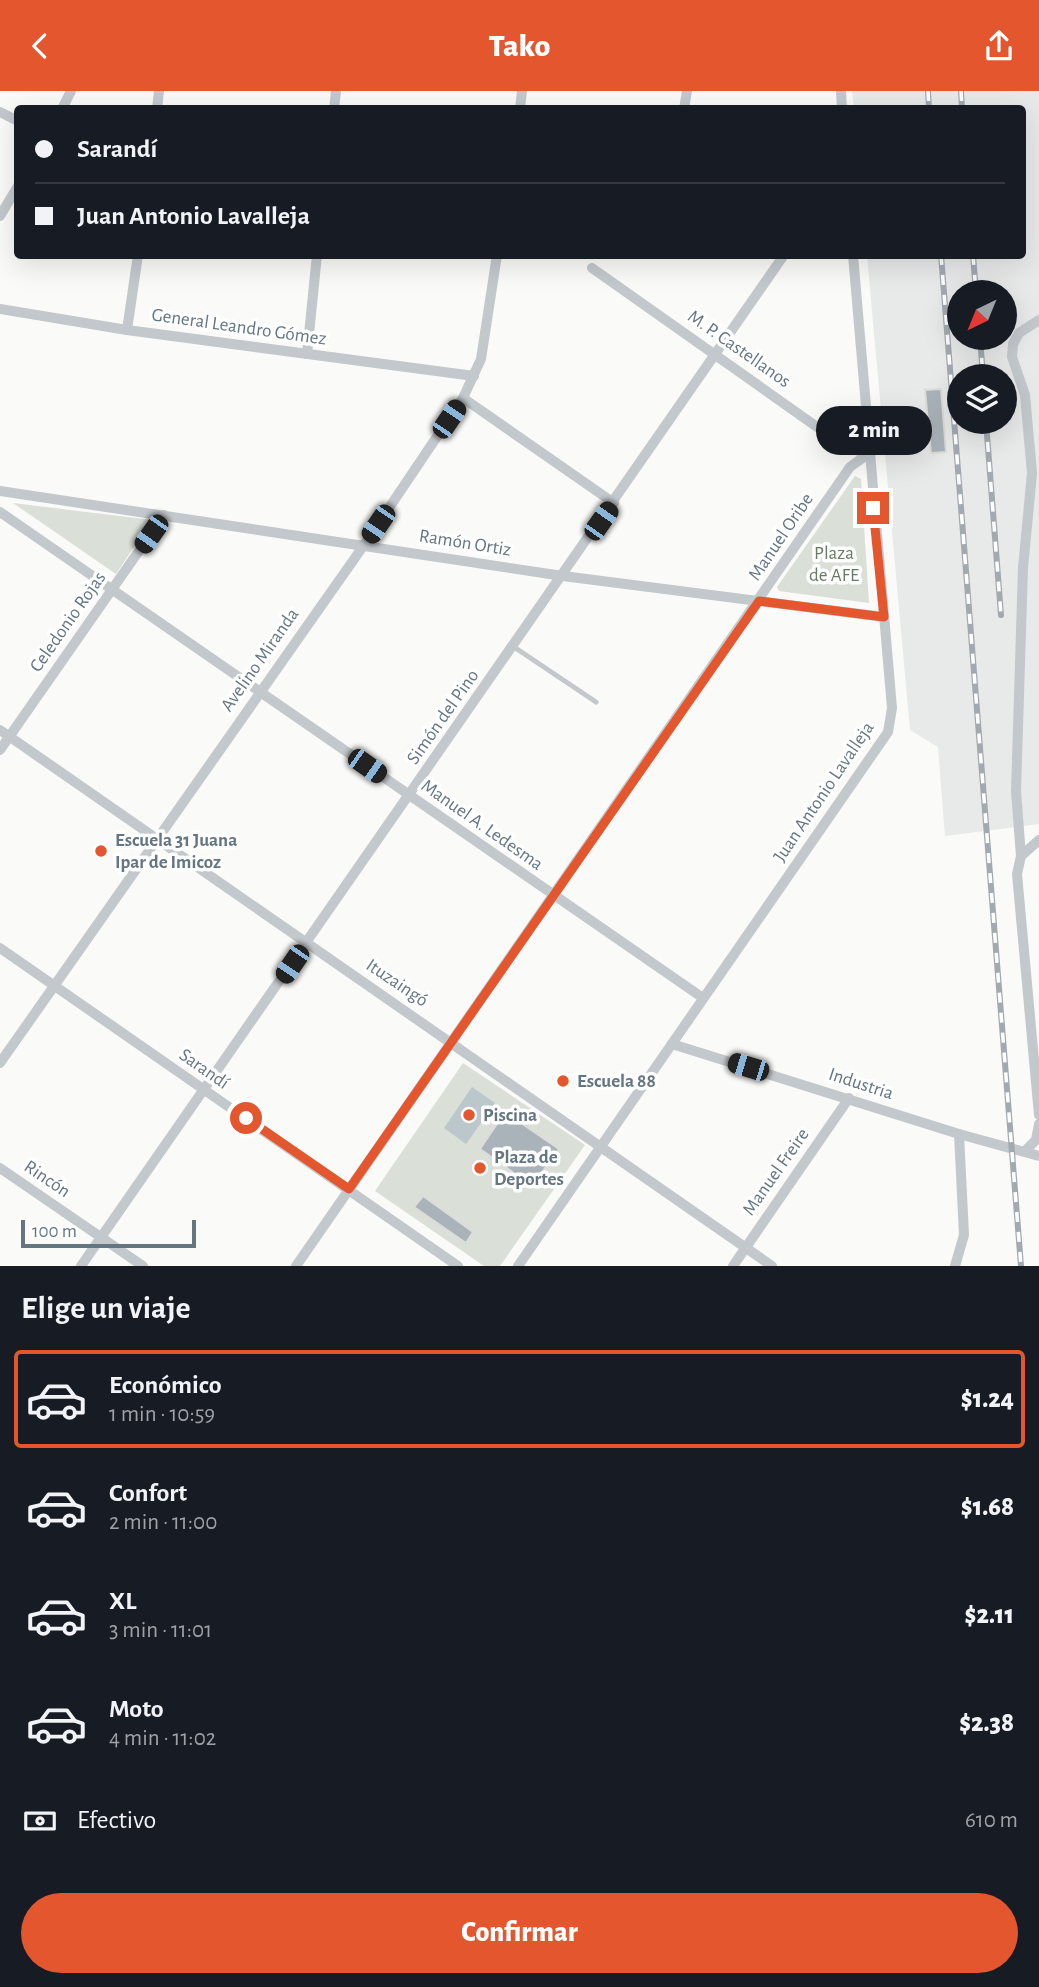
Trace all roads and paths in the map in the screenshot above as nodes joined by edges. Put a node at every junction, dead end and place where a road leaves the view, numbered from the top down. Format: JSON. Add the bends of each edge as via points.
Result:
{"nodes":[{"id":1,"x":14,"y":193,"type":"edge"},
{"id":2,"x":0,"y":216,"type":"edge"},
{"id":3,"x":137,"y":259,"type":"edge"},
{"id":4,"x":317,"y":259,"type":"edge"},
{"id":5,"x":496,"y":259,"type":"edge"},
{"id":6,"x":781,"y":259,"type":"edge"},
{"id":7,"x":853,"y":259,"type":"edge"},
{"id":8,"x":592,"y":268,"type":"dead end"},
{"id":9,"x":0,"y":309,"type":"edge"},
{"id":10,"x":1039,"y":320,"type":"edge"},
{"id":11,"x":127,"y":330,"type":"junction"},
{"id":12,"x":307,"y":355,"type":"junction"},
{"id":13,"x":717,"y":355,"type":"junction"},
{"id":14,"x":474,"y":376,"type":"junction"},
{"id":15,"x":463,"y":398,"type":"junction"},
{"id":16,"x":868,"y":454,"type":"junction"},
{"id":17,"x":0,"y":491,"type":"edge"},
{"id":18,"x":614,"y":503,"type":"junction"},
{"id":19,"x":0,"y":512,"type":"edge"},
{"id":20,"x":164,"y":515,"type":"junction"},
{"id":21,"x":363,"y":545,"type":"junction"},
{"id":22,"x":563,"y":576,"type":"junction"},
{"id":23,"x":113,"y":589,"type":"junction"},
{"id":24,"x":759,"y":601,"type":"junction"},
{"id":25,"x":884,"y":617,"type":"junction"},
{"id":26,"x":514,"y":647,"type":"junction"},
{"id":27,"x":260,"y":691,"type":"junction"},
{"id":28,"x":596,"y":702,"type":"dead end"},
{"id":29,"x":0,"y":730,"type":"edge"},
{"id":30,"x":9,"y":736,"type":"junction"},
{"id":31,"x":0,"y":750,"type":"edge"},
{"id":32,"x":410,"y":796,"type":"junction"},
{"id":33,"x":156,"y":838,"type":"junction"},
{"id":34,"x":1039,"y":840,"type":"edge"},
{"id":35,"x":1021,"y":856,"type":"junction"},
{"id":36,"x":554,"y":897,"type":"junction"},
{"id":37,"x":306,"y":943,"type":"junction"},
{"id":38,"x":0,"y":948,"type":"edge"},
{"id":39,"x":54,"y":986,"type":"junction"},
{"id":40,"x":703,"y":998,"type":"junction"},
{"id":41,"x":1036,"y":1039,"type":"edge"},
{"id":42,"x":452,"y":1042,"type":"junction"},
{"id":43,"x":672,"y":1044,"type":"junction"},
{"id":44,"x":0,"y":1063,"type":"edge"},
{"id":45,"x":204,"y":1090,"type":"junction"},
{"id":46,"x":849,"y":1098,"type":"junction"},
{"id":47,"x":1039,"y":1115,"type":"edge"},
{"id":48,"x":1039,"y":1124,"type":"edge"},
{"id":49,"x":960,"y":1134,"type":"junction"},
{"id":50,"x":601,"y":1146,"type":"junction"},
{"id":51,"x":1025,"y":1151,"type":"junction"},
{"id":52,"x":1039,"y":1156,"type":"edge"},
{"id":53,"x":0,"y":1168,"type":"edge"},
{"id":54,"x":349,"y":1189,"type":"junction"},
{"id":55,"x":102,"y":1237,"type":"junction"},
{"id":56,"x":745,"y":1247,"type":"junction"},
{"id":57,"x":81,"y":1266,"type":"edge"},
{"id":58,"x":143,"y":1266,"type":"edge"},
{"id":59,"x":296,"y":1266,"type":"edge"},
{"id":60,"x":458,"y":1266,"type":"edge"},
{"id":61,"x":517,"y":1266,"type":"edge"},
{"id":62,"x":733,"y":1266,"type":"edge"},
{"id":63,"x":772,"y":1266,"type":"edge"},
{"id":64,"x":955,"y":1266,"type":"edge"}],
"edges":[{"from":1,"to":2,"type":"street"},
{"from":3,"to":11,"type":"street"},
{"from":4,"to":12,"type":"street"},
{"from":5,"to":14,"type":"street","name":"Avelino Miranda","via":[[481,359]]},
{"from":6,"to":13,"type":"street","name":"Simón del Pino"},
{"from":7,"to":16,"type":"street","name":"Juan Antonio Lavalleja"},
{"from":8,"to":13,"type":"street","name":"M. P. Castellanos"},
{"from":9,"to":11,"type":"street","name":"General Leandro Gómez"},
{"from":10,"to":35,"type":"street","via":[[1019,333],[1012,357],[1025,395],[1032,473],[1023,568],[1016,777]]},
{"from":11,"to":12,"type":"street","name":"General Leandro Gómez"},
{"from":12,"to":14,"type":"street","name":"General Leandro Gómez"},
{"from":13,"to":16,"type":"street","name":"M. P. Castellanos","via":[[844,446]]},
{"from":13,"to":18,"type":"street","name":"Simón del Pino"},
{"from":14,"to":15,"type":"street","name":"Avelino Miranda"},
{"from":15,"to":18,"type":"street"},
{"from":15,"to":21,"type":"street","name":"Avelino Miranda"},
{"from":16,"to":24,"type":"street","name":"Manuel Oribe","via":[[850,467]]},
{"from":16,"to":25,"type":"street","name":"Juan Antonio Lavalleja"},
{"from":17,"to":20,"type":"street","name":"Ramón Ortiz"},
{"from":18,"to":22,"type":"street","name":"Simón del Pino"},
{"from":19,"to":23,"type":"street","name":"Manuel A. Ledesma"},
{"from":20,"to":21,"type":"street","name":"Ramón Ortiz"},
{"from":20,"to":23,"type":"street","name":"Celedonio Rojas"},
{"from":21,"to":22,"type":"street","name":"Ramón Ortiz"},
{"from":21,"to":27,"type":"street","name":"Avelino Miranda"},
{"from":22,"to":24,"type":"street","name":"Ramón Ortiz"},
{"from":22,"to":26,"type":"street","name":"Simón del Pino"},
{"from":23,"to":27,"type":"street","name":"Manuel A. Ledesma"},
{"from":23,"to":30,"type":"street","name":"Celedonio Rojas"},
{"from":24,"to":25,"type":"street","name":"Ramón Ortiz"},
{"from":24,"to":36,"type":"street","name":"Manuel Oribe"},
{"from":25,"to":40,"type":"street","name":"Juan Antonio Lavalleja","via":[[892,708],[888,732]]},
{"from":26,"to":28,"type":"lane"},
{"from":26,"to":32,"type":"street","name":"Simón del Pino"},
{"from":27,"to":32,"type":"street","name":"Manuel A. Ledesma"},
{"from":27,"to":33,"type":"street","name":"Avelino Miranda"},
{"from":29,"to":30,"type":"street","name":"Ituzaingó"},
{"from":30,"to":31,"type":"street","name":"Celedonio Rojas"},
{"from":30,"to":33,"type":"street","name":"Ituzaingó"},
{"from":32,"to":36,"type":"street","name":"Manuel A. Ledesma"},
{"from":32,"to":37,"type":"street","name":"Simón del Pino"},
{"from":33,"to":37,"type":"street","name":"Ituzaingó"},
{"from":33,"to":39,"type":"street","name":"Avelino Miranda"},
{"from":34,"to":35,"type":"street"},
{"from":35,"to":41,"type":"street","via":[[1017,874]]},
{"from":36,"to":40,"type":"street","name":"Manuel A. Ledesma"},
{"from":36,"to":42,"type":"street","name":"Manuel Oribe"},
{"from":37,"to":42,"type":"street","name":"Ituzaingó"},
{"from":37,"to":45,"type":"street","name":"Simón del Pino"},
{"from":38,"to":39,"type":"street","name":"Sarandí"},
{"from":39,"to":44,"type":"street","name":"Avelino Miranda"},
{"from":39,"to":45,"type":"street","name":"Sarandí"},
{"from":40,"to":43,"type":"street","name":"Juan Antonio Lavalleja"},
{"from":41,"to":47,"type":"street"},
{"from":42,"to":50,"type":"street","name":"Ituzaingó"},
{"from":42,"to":54,"type":"street","name":"Manuel Oribe"},
{"from":43,"to":46,"type":"street","name":"Industria"},
{"from":43,"to":50,"type":"street","name":"Juan Antonio Lavalleja"},
{"from":45,"to":54,"type":"street","name":"Sarandí"},
{"from":45,"to":55,"type":"street","name":"Simón del Pino"},
{"from":46,"to":49,"type":"street","name":"Industria"},
{"from":46,"to":56,"type":"street","name":"Manuel Freire"},
{"from":48,"to":51,"type":"street","via":[[1036,1140]]},
{"from":49,"to":51,"type":"street","name":"Industria"},
{"from":49,"to":64,"type":"street","via":[[964,1235]]},
{"from":50,"to":56,"type":"street","name":"Ituzaingó"},
{"from":50,"to":61,"type":"street","name":"Juan Antonio Lavalleja"},
{"from":51,"to":52,"type":"street","name":"Industria"},
{"from":53,"to":55,"type":"street","name":"Rincón"},
{"from":54,"to":59,"type":"street","name":"Manuel Oribe"},
{"from":54,"to":60,"type":"street","name":"Sarandí"},
{"from":55,"to":57,"type":"street","name":"Simón del Pino"},
{"from":55,"to":58,"type":"street","name":"Rincón"},
{"from":56,"to":62,"type":"street","name":"Manuel Freire"},
{"from":56,"to":63,"type":"street","name":"Ituzaingó"}]}
